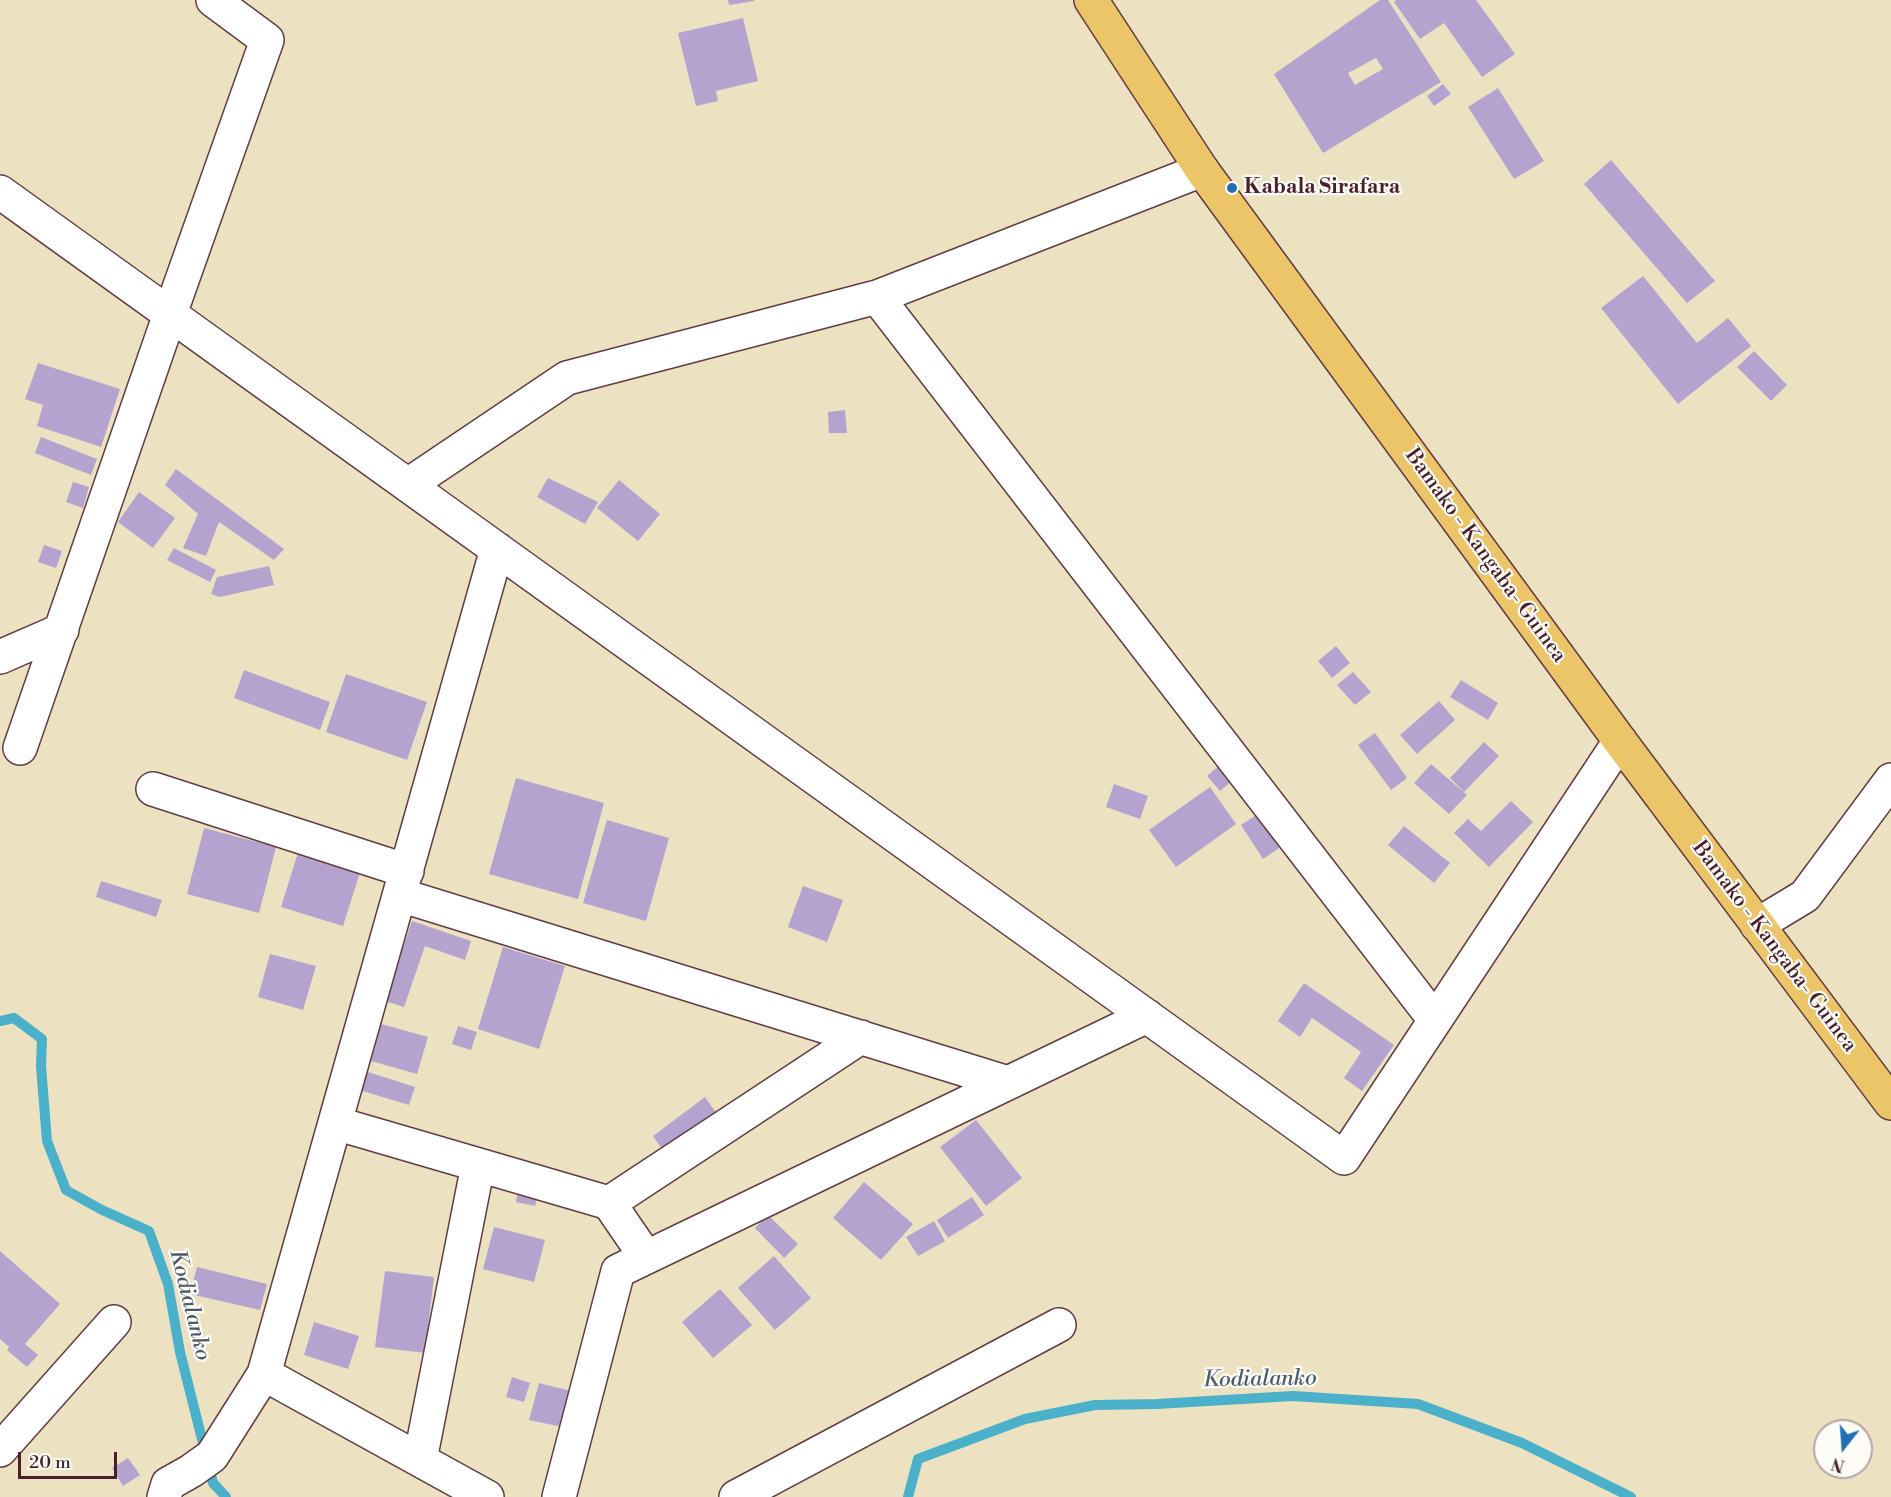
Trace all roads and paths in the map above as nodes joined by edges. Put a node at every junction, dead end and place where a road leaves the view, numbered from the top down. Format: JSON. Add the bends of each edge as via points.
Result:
{"nodes":[{"id":1,"x":213,"y":0,"type":"edge"},
{"id":2,"x":1091,"y":0,"type":"edge"},
{"id":3,"x":1202,"y":170,"type":"junction"},
{"id":4,"x":0,"y":192,"type":"edge"},
{"id":5,"x":877,"y":297,"type":"junction"},
{"id":6,"x":170,"y":314,"type":"junction"},
{"id":7,"x":408,"y":485,"type":"junction"},
{"id":8,"x":497,"y":549,"type":"junction"},
{"id":9,"x":62,"y":630,"type":"junction"},
{"id":10,"x":0,"y":657,"type":"edge"},
{"id":11,"x":1620,"y":741,"type":"junction"},
{"id":12,"x":21,"y":748,"type":"dead end"},
{"id":13,"x":1891,"y":780,"type":"edge"},
{"id":14,"x":153,"y":789,"type":"dead end"},
{"id":15,"x":404,"y":883,"type":"junction"},
{"id":16,"x":1757,"y":926,"type":"junction"},
{"id":17,"x":1147,"y":1016,"type":"junction"},
{"id":18,"x":1435,"y":1020,"type":"junction"},
{"id":19,"x":861,"y":1037,"type":"junction"},
{"id":20,"x":1008,"y":1083,"type":"junction"},
{"id":21,"x":1891,"y":1103,"type":"edge"},
{"id":22,"x":335,"y":1123,"type":"junction"},
{"id":23,"x":478,"y":1165,"type":"junction"},
{"id":24,"x":609,"y":1203,"type":"junction"},
{"id":25,"x":646,"y":1257,"type":"junction"},
{"id":26,"x":114,"y":1322,"type":"dead end"},
{"id":27,"x":1059,"y":1325,"type":"dead end"},
{"id":28,"x":264,"y":1374,"type":"junction"},
{"id":29,"x":0,"y":1450,"type":"edge"},
{"id":30,"x":420,"y":1460,"type":"junction"},
{"id":31,"x":164,"y":1497,"type":"edge"},
{"id":32,"x":487,"y":1497,"type":"edge"},
{"id":33,"x":559,"y":1497,"type":"edge"},
{"id":34,"x":736,"y":1497,"type":"edge"}],
"edges":[{"from":1,"to":6,"type":"street","via":[[267,39]]},
{"from":2,"to":3,"type":"main road","name":"Bamako - Kangaba- Guinea"},
{"from":3,"to":5,"type":"street"},
{"from":3,"to":11,"type":"main road","name":"Bamako - Kangaba- Guinea"},
{"from":4,"to":6,"type":"street"},
{"from":5,"to":7,"type":"street","via":[[567,378]]},
{"from":5,"to":18,"type":"street"},
{"from":6,"to":7,"type":"street"},
{"from":6,"to":9,"type":"street"},
{"from":7,"to":8,"type":"street"},
{"from":8,"to":15,"type":"street"},
{"from":8,"to":17,"type":"street"},
{"from":9,"to":10,"type":"street"},
{"from":9,"to":12,"type":"street"},
{"from":11,"to":16,"type":"main road","name":"Bamako - Kangaba- Guinea"},
{"from":11,"to":18,"type":"street"},
{"from":13,"to":16,"type":"street","via":[[1805,896]]},
{"from":14,"to":15,"type":"street"},
{"from":15,"to":19,"type":"street"},
{"from":15,"to":22,"type":"street"},
{"from":16,"to":21,"type":"main road","name":"Bamako - Kangaba- Guinea"},
{"from":17,"to":18,"type":"street","via":[[1344,1158]]},
{"from":17,"to":20,"type":"street"},
{"from":19,"to":20,"type":"street"},
{"from":19,"to":24,"type":"street"},
{"from":20,"to":25,"type":"street"},
{"from":22,"to":23,"type":"street"},
{"from":22,"to":28,"type":"street"},
{"from":23,"to":24,"type":"street"},
{"from":23,"to":30,"type":"street"},
{"from":24,"to":25,"type":"street"},
{"from":25,"to":33,"type":"street","via":[[618,1271]]},
{"from":26,"to":29,"type":"street"},
{"from":27,"to":34,"type":"street"},
{"from":28,"to":30,"type":"street"},
{"from":28,"to":31,"type":"street","via":[[202,1463],[168,1484]]},
{"from":30,"to":32,"type":"street"}]}
